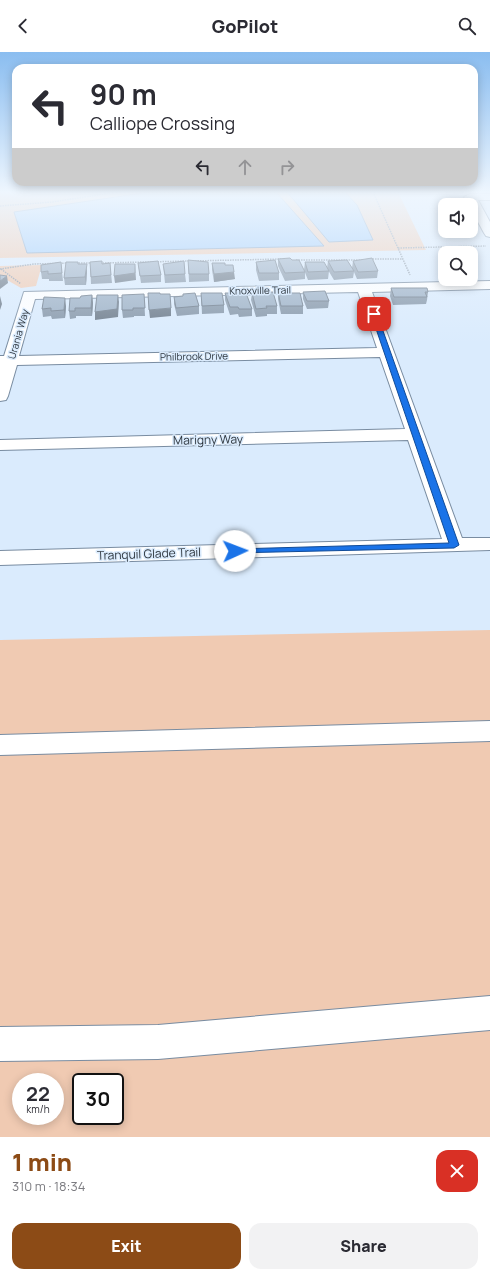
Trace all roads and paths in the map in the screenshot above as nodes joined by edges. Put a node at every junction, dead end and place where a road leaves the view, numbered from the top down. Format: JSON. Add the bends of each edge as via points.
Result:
{"nodes":[{"id":1,"x":396,"y":243,"type":"edge"},
{"id":2,"x":486,"y":246,"type":"dead end"},
{"id":3,"x":398,"y":248,"type":"junction"},
{"id":4,"x":403,"y":259,"type":"junction"},
{"id":5,"x":286,"y":260,"type":"edge"},
{"id":6,"x":293,"y":260,"type":"edge"},
{"id":7,"x":1,"y":269,"type":"edge"},
{"id":8,"x":411,"y":277,"type":"dead end"},
{"id":9,"x":490,"y":285,"type":"edge"},
{"id":10,"x":364,"y":288,"type":"junction"},
{"id":11,"x":26,"y":290,"type":"junction"},
{"id":12,"x":387,"y":352,"type":"junction"},
{"id":13,"x":5,"y":360,"type":"edge"},
{"id":14,"x":0,"y":396,"type":"edge"},
{"id":15,"x":416,"y":434,"type":"junction"},
{"id":16,"x":0,"y":445,"type":"edge"},
{"id":17,"x":490,"y":544,"type":"edge"},
{"id":18,"x":454,"y":545,"type":"junction"},
{"id":19,"x":0,"y":558,"type":"edge"},
{"id":20,"x":490,"y":731,"type":"edge"},
{"id":21,"x":0,"y":745,"type":"edge"},
{"id":22,"x":490,"y":1012,"type":"edge"},
{"id":23,"x":0,"y":1044,"type":"edge"}],
"edges":[{"from":1,"to":3,"type":"path"},
{"from":2,"to":3,"type":"path"},
{"from":3,"to":4,"type":"path"},
{"from":4,"to":6,"type":"path"},
{"from":4,"to":8,"type":"path"},
{"from":5,"to":7,"type":"path","via":[[266,258],[34,264]]},
{"from":7,"to":11,"type":"path"},
{"from":9,"to":10,"type":"street","name":"Knoxville Trail"},
{"from":10,"to":11,"type":"street","name":"Knoxville Trail"},
{"from":10,"to":12,"type":"street"},
{"from":11,"to":13,"type":"street","name":"Urania Way"},
{"from":12,"to":13,"type":"street","name":"Philbrook Drive"},
{"from":12,"to":15,"type":"street"},
{"from":13,"to":14,"type":"street","name":"Urania Way"},
{"from":15,"to":16,"type":"street","name":"Marigny Way"},
{"from":15,"to":18,"type":"street"},
{"from":17,"to":18,"type":"street","name":"Tranquil Glade Trail"},
{"from":18,"to":19,"type":"street","name":"Tranquil Glade Trail"},
{"from":20,"to":21,"type":"street"},
{"from":22,"to":23,"type":"street","via":[[158,1042]]}]}
